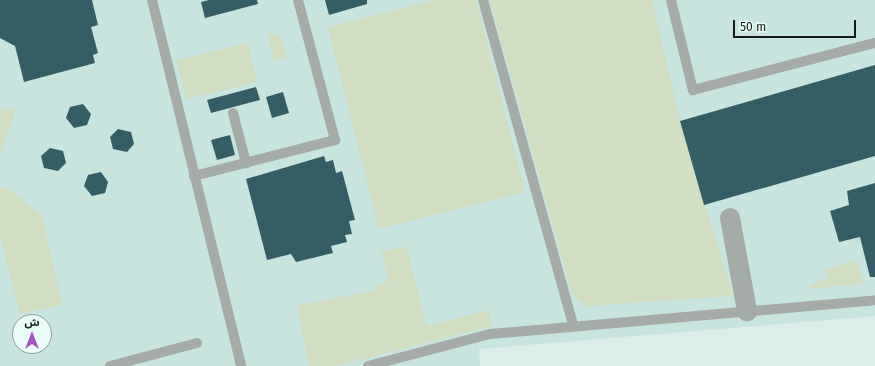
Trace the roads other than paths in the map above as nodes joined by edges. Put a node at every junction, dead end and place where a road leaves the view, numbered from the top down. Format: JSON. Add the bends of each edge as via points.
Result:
{"nodes":[{"id":1,"x":152,"y":0,"type":"edge"},
{"id":2,"x":298,"y":0,"type":"edge"},
{"id":3,"x":483,"y":0,"type":"edge"},
{"id":4,"x":671,"y":0,"type":"edge"},
{"id":5,"x":875,"y":43,"type":"edge"},
{"id":6,"x":233,"y":113,"type":"dead end"},
{"id":7,"x":246,"y":163,"type":"junction"},
{"id":8,"x":194,"y":176,"type":"junction"},
{"id":9,"x":730,"y":218,"type":"dead end"},
{"id":10,"x":875,"y":300,"type":"edge"},
{"id":11,"x":747,"y":311,"type":"junction"},
{"id":12,"x":573,"y":326,"type":"junction"},
{"id":13,"x":197,"y":344,"type":"dead end"},
{"id":14,"x":110,"y":366,"type":"edge"},
{"id":15,"x":241,"y":366,"type":"edge"},
{"id":16,"x":368,"y":366,"type":"edge"}],
"edges":[{"from":1,"to":8,"type":"lane"},
{"from":2,"to":7,"type":"lane","via":[[335,140]]},
{"from":3,"to":12,"type":"lane"},
{"from":4,"to":5,"type":"lane","via":[[693,90]]},
{"from":6,"to":7,"type":"lane"},
{"from":7,"to":8,"type":"lane"},
{"from":8,"to":15,"type":"lane"},
{"from":9,"to":11,"type":"street"},
{"from":10,"to":11,"type":"lane"},
{"from":11,"to":12,"type":"lane"},
{"from":12,"to":16,"type":"lane","via":[[490,334]]},
{"from":13,"to":14,"type":"lane"}]}
